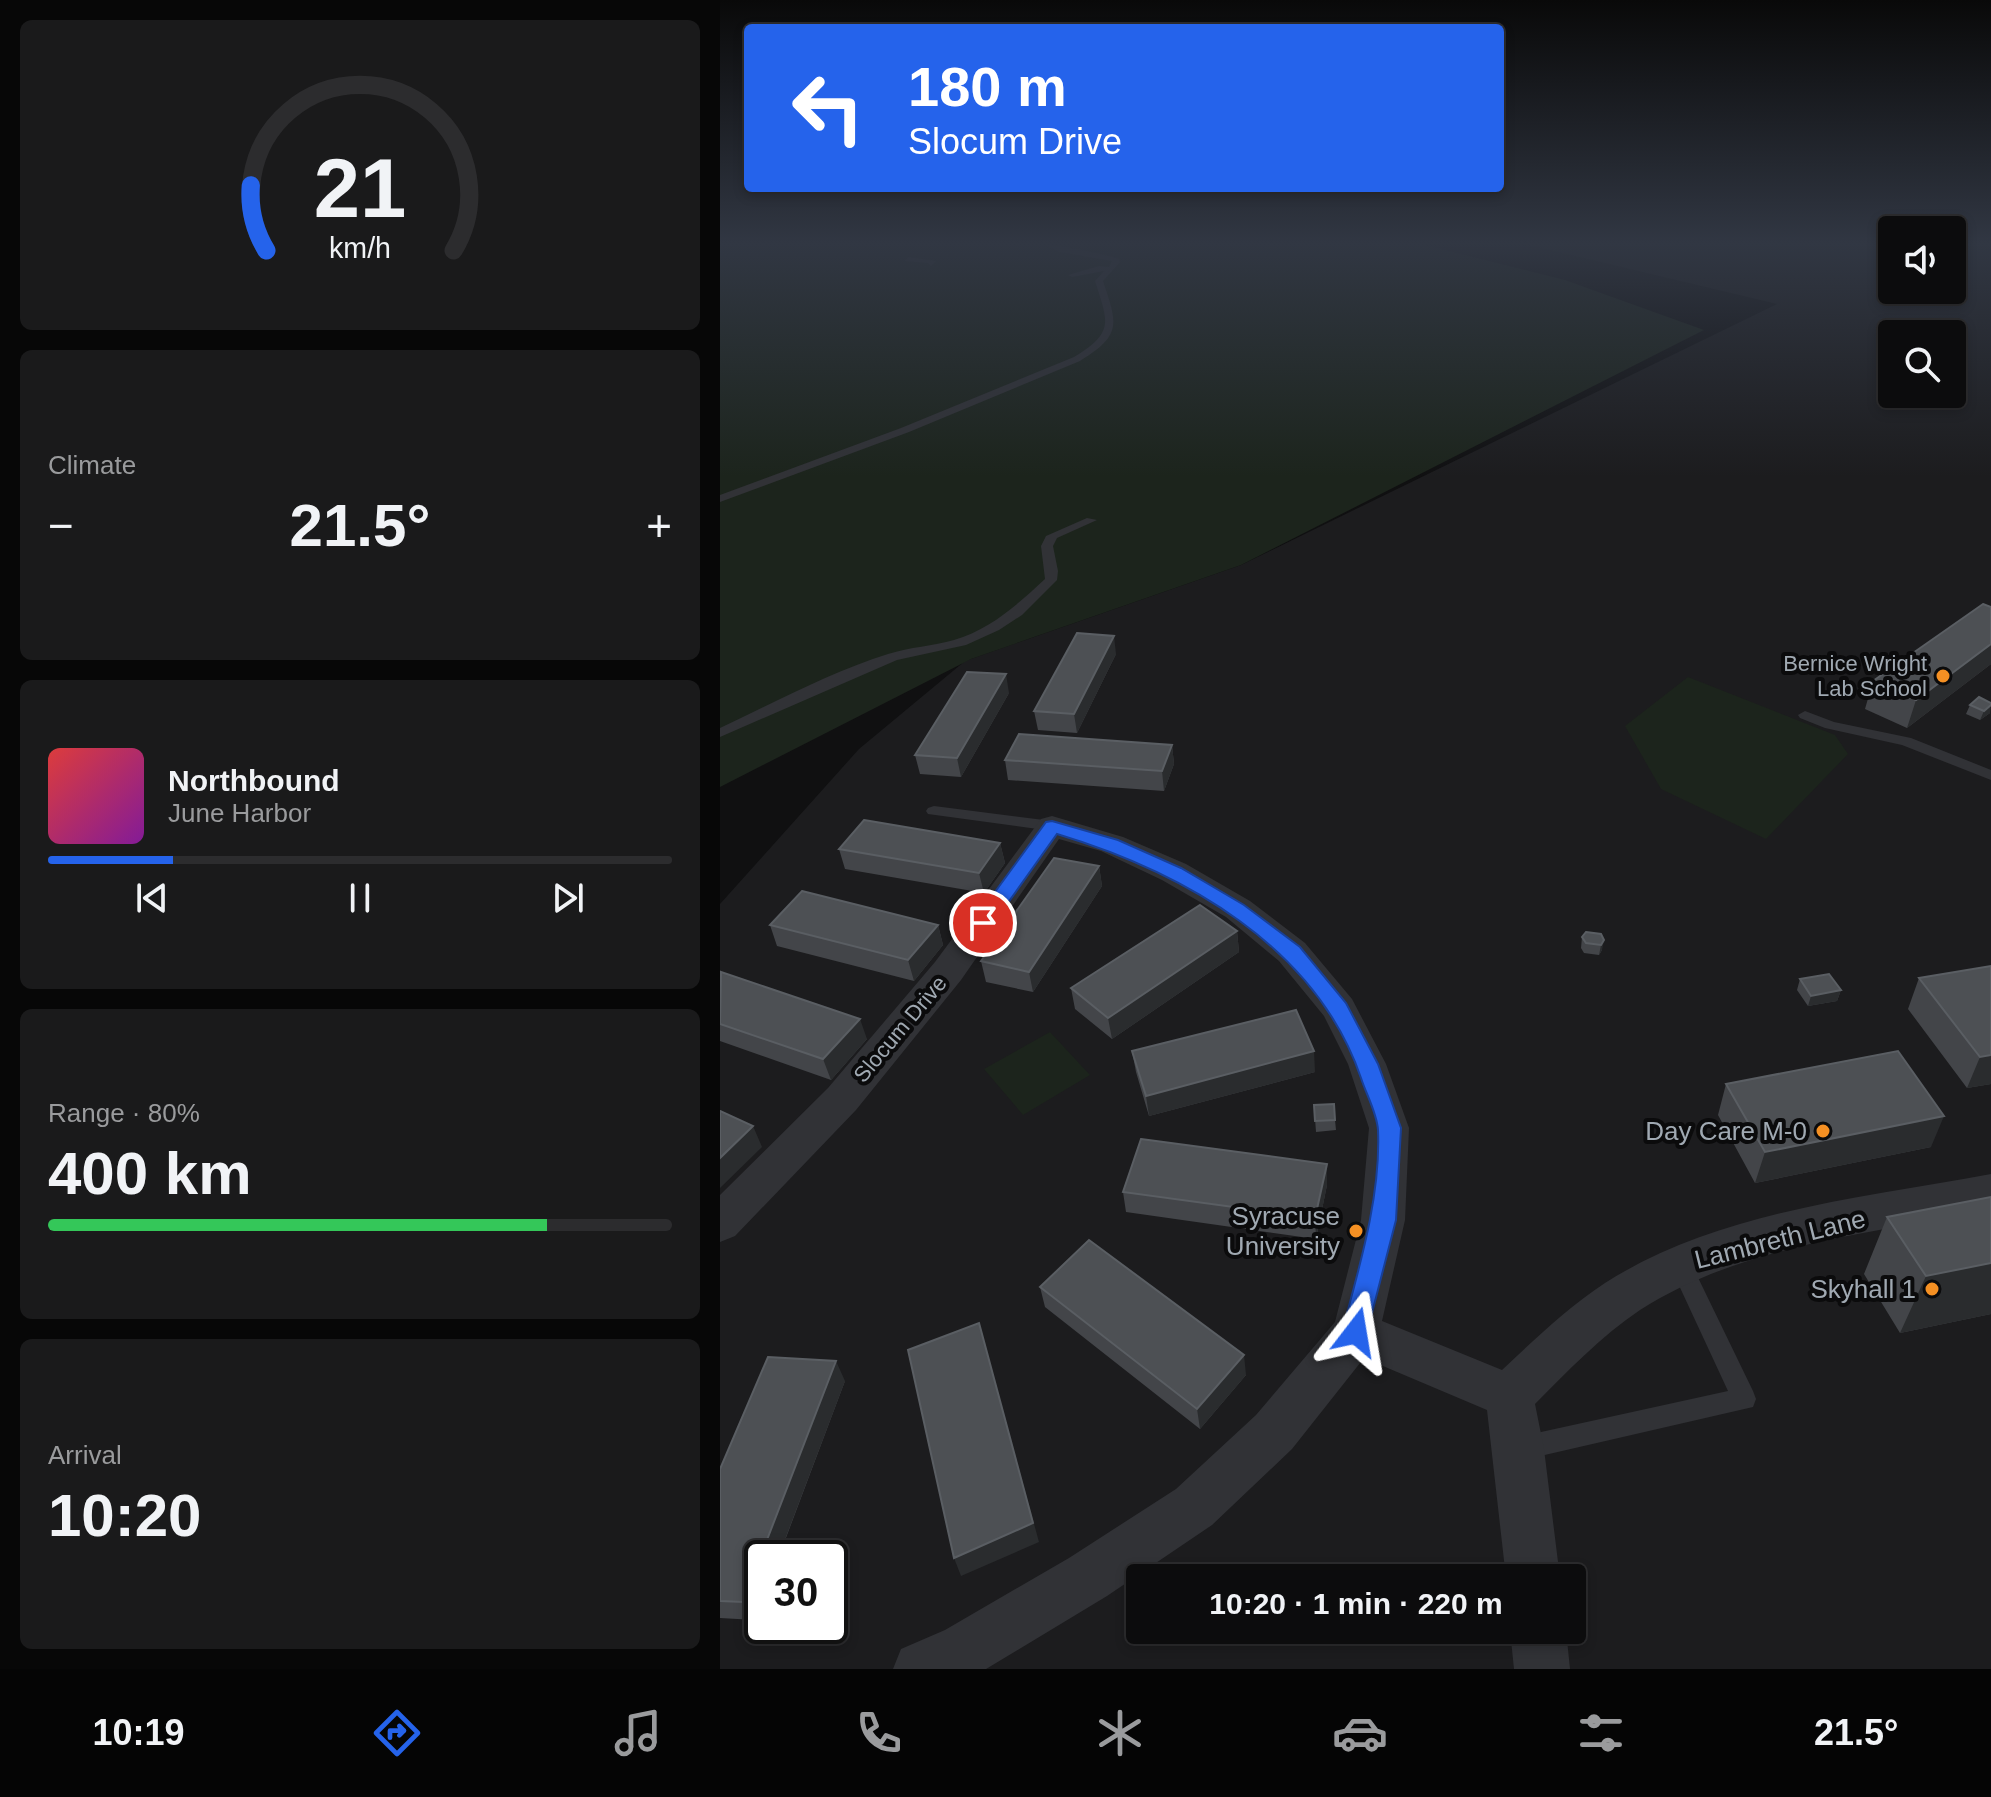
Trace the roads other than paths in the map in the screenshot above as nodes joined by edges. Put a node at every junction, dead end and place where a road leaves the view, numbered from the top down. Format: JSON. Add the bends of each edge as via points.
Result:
{"nodes":[{"id":1,"x":1111,"y":322,"type":"edge"},
{"id":2,"x":720,"y":499,"type":"edge"},
{"id":3,"x":1091,"y":520,"type":"dead end"},
{"id":4,"x":1805,"y":715,"type":"dead end"},
{"id":5,"x":720,"y":733,"type":"edge"},
{"id":6,"x":1991,"y":775,"type":"edge"},
{"id":7,"x":934,"y":811,"type":"dead end"},
{"id":8,"x":1052,"y":826,"type":"junction"},
{"id":9,"x":1991,"y":1192,"type":"edge"},
{"id":10,"x":720,"y":1223,"type":"edge"},
{"id":11,"x":1680,"y":1265,"type":"junction"},
{"id":12,"x":1356,"y":1332,"type":"junction"},
{"id":13,"x":1509,"y":1396,"type":"junction"},
{"id":14,"x":1519,"y":1449,"type":"junction"},
{"id":15,"x":1531,"y":1564,"type":"edge"},
{"id":16,"x":1539,"y":1644,"type":"edge"},
{"id":17,"x":921,"y":1669,"type":"edge"},
{"id":18,"x":1542,"y":1669,"type":"edge"}],
"edges":[{"from":1,"to":2,"type":"lane","via":[[1109,331],[1084,356]]},
{"from":3,"to":5,"type":"lane","via":[[1052,536],[1047,546],[1051,580],[994,627],[961,642],[881,662]]},
{"from":4,"to":6,"type":"lane","via":[[1906,741]]},
{"from":7,"to":8,"type":"lane"},
{"from":8,"to":10,"type":"street","name":"Slocum Drive","via":[[948,971],[852,1087]]},
{"from":8,"to":12,"type":"street","via":[[1112,844],[1238,909],[1292,952],[1339,1009],[1367,1064],[1389,1128],[1383,1220]]},
{"from":9,"to":11,"type":"street","name":"Lambreth Lane","via":[[1794,1231]]},
{"from":11,"to":13,"type":"street","name":"Lambreth Lane","via":[[1580,1327]]},
{"from":11,"to":14,"type":"lane","via":[[1744,1399]]},
{"from":12,"to":13,"type":"street"},
{"from":12,"to":17,"type":"street","via":[[1274,1432],[1194,1507],[965,1650]]},
{"from":13,"to":14,"type":"street"},
{"from":14,"to":15,"type":"street"},
{"from":16,"to":18,"type":"street"}]}
